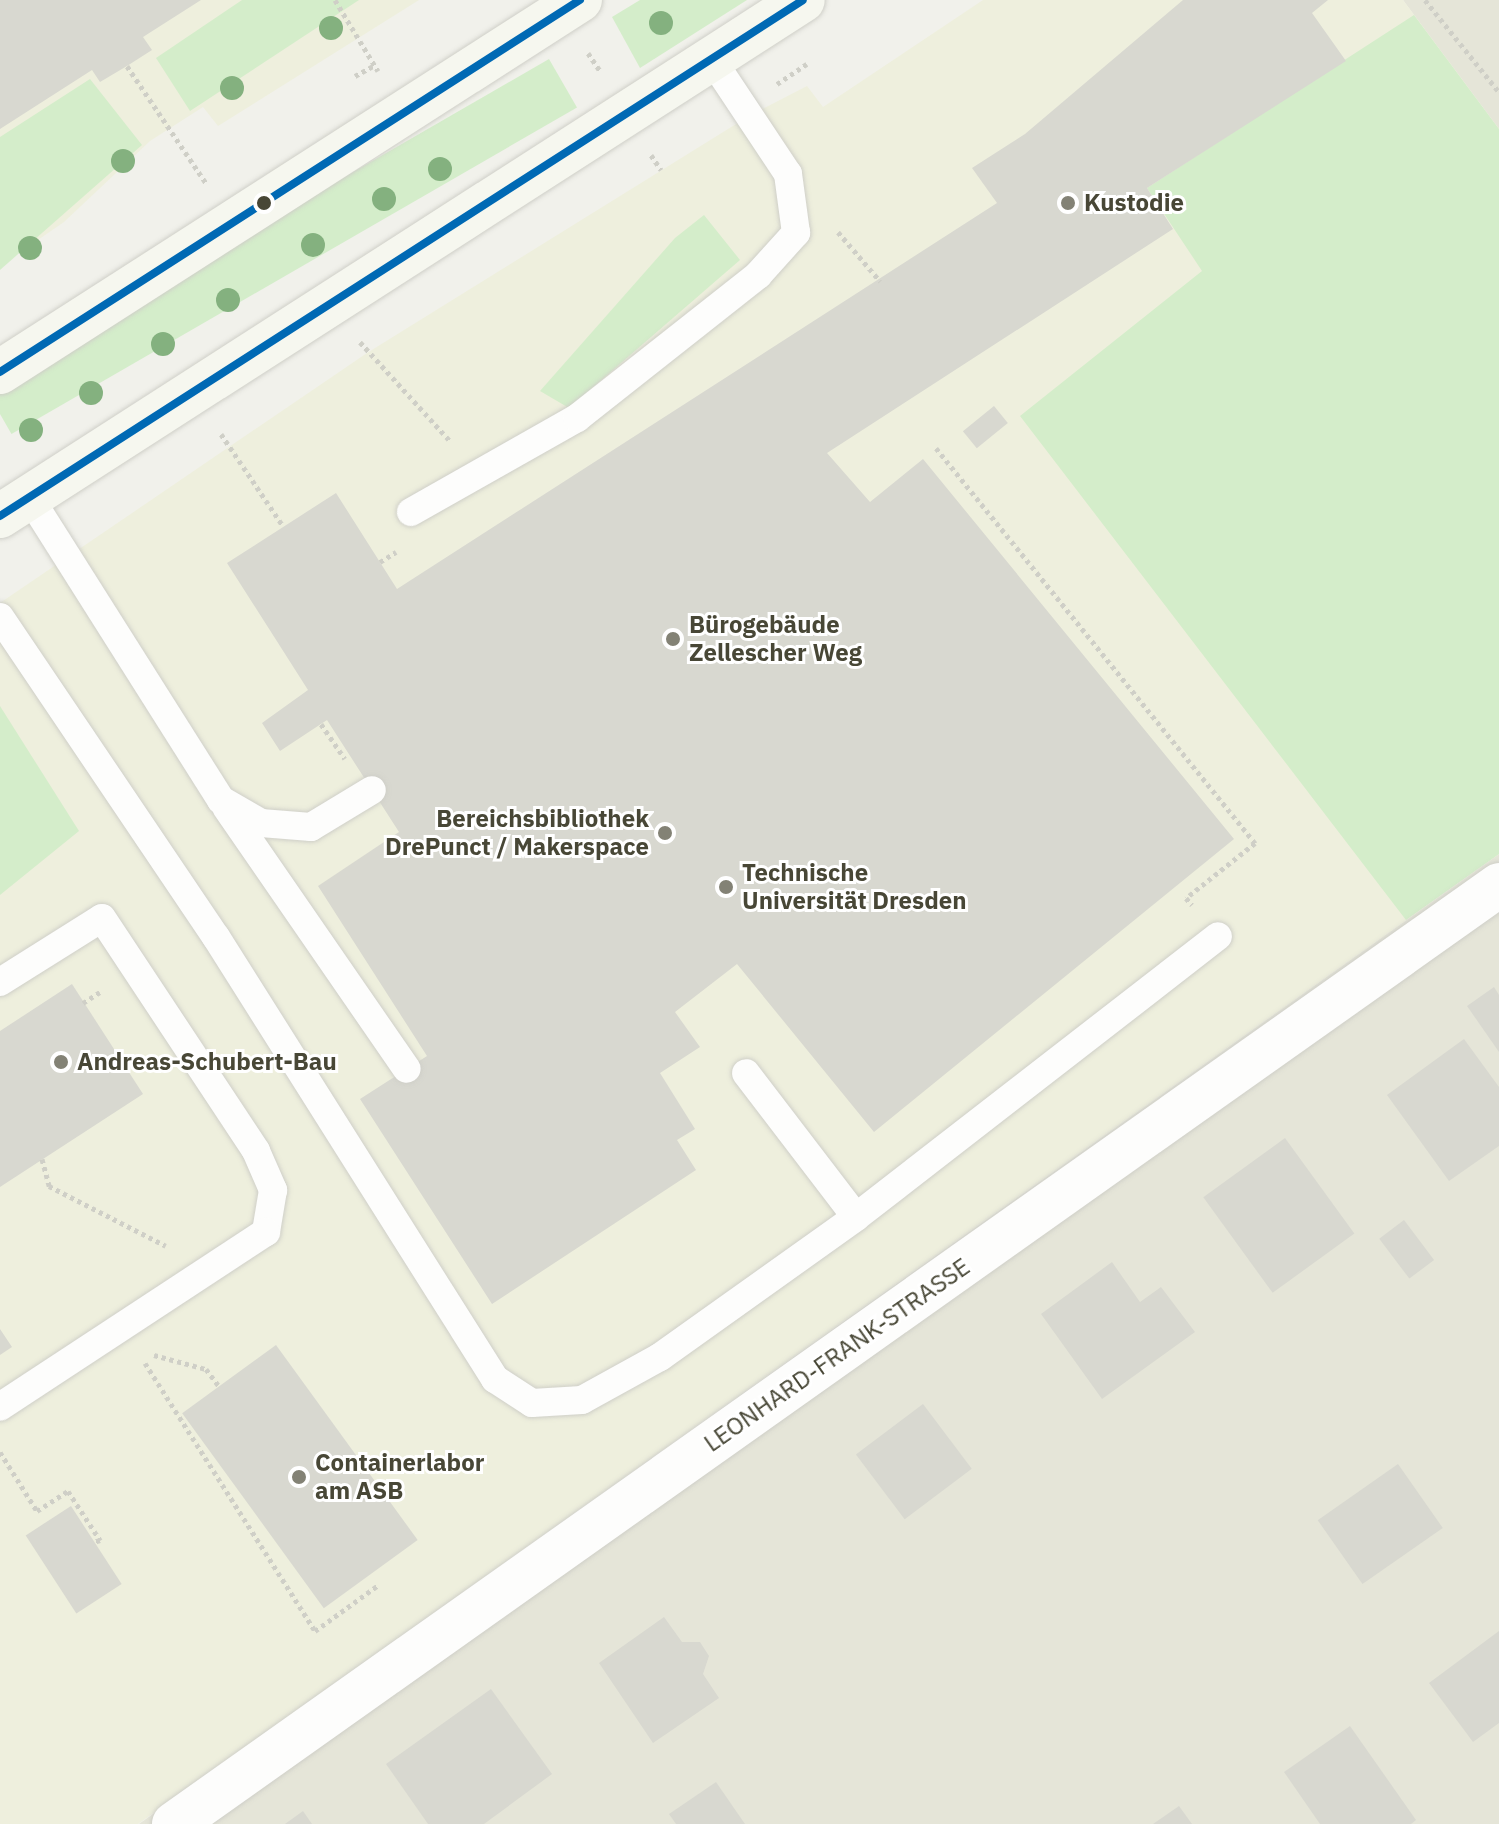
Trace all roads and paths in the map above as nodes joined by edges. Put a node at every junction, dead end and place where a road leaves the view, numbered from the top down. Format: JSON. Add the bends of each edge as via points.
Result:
{"nodes":[{"id":1,"x":335,"y":0,"type":"edge"},
{"id":2,"x":803,"y":0,"type":"edge"},
{"id":3,"x":1425,"y":0,"type":"edge"},
{"id":4,"x":571,"y":5,"type":"edge"},
{"id":5,"x":711,"y":58,"type":"junction"},
{"id":6,"x":375,"y":65,"type":"junction"},
{"id":7,"x":127,"y":66,"type":"dead end"},
{"id":8,"x":355,"y":76,"type":"dead end"},
{"id":9,"x":1499,"y":92,"type":"edge"},
{"id":10,"x":405,"y":113,"type":"junction"},
{"id":11,"x":625,"y":114,"type":"junction"},
{"id":12,"x":232,"y":224,"type":"junction"},
{"id":13,"x":367,"y":353,"type":"dead end"},
{"id":14,"x":0,"y":372,"type":"edge"},
{"id":15,"x":194,"y":391,"type":"junction"},
{"id":16,"x":936,"y":448,"type":"dead end"},
{"id":17,"x":460,"y":454,"type":"dead end"},
{"id":18,"x":15,"y":507,"type":"edge"},
{"id":19,"x":411,"y":512,"type":"dead end"},
{"id":20,"x":283,"y":526,"type":"dead end"},
{"id":21,"x":0,"y":617,"type":"edge"},
{"id":22,"x":372,"y":790,"type":"dead end"},
{"id":23,"x":221,"y":800,"type":"junction"},
{"id":24,"x":1499,"y":885,"type":"edge"},
{"id":25,"x":1218,"y":936,"type":"joint"},
{"id":26,"x":0,"y":982,"type":"edge"},
{"id":27,"x":407,"y":1069,"type":"dead end"},
{"id":28,"x":746,"y":1073,"type":"dead end"},
{"id":29,"x":42,"y":1159,"type":"dead end"},
{"id":30,"x":856,"y":1217,"type":"junction"},
{"id":31,"x":214,"y":1270,"type":"junction"},
{"id":32,"x":219,"y":1386,"type":"dead end"},
{"id":33,"x":0,"y":1407,"type":"edge"},
{"id":34,"x":0,"y":1452,"type":"edge"},
{"id":35,"x":94,"y":1542,"type":"dead end"},
{"id":36,"x":377,"y":1586,"type":"dead end"},
{"id":37,"x":174,"y":1824,"type":"edge"}],
"edges":[{"from":1,"to":6,"type":"path"},
{"from":2,"to":5,"type":"main road"},
{"from":3,"to":9,"type":"path"},
{"from":4,"to":10,"type":"main road"},
{"from":4,"to":11,"type":"path"},
{"from":5,"to":11,"type":"main road"},
{"from":5,"to":19,"type":"lane","via":[[788,174],[796,233],[758,275],[577,418]]},
{"from":6,"to":8,"type":"path"},
{"from":6,"to":10,"type":"path"},
{"from":7,"to":12,"type":"path"},
{"from":10,"to":12,"type":"main road"},
{"from":11,"to":15,"type":"main road"},
{"from":12,"to":14,"type":"main road"},
{"from":13,"to":17,"type":"path"},
{"from":15,"to":18,"type":"main road"},
{"from":15,"to":20,"type":"path"},
{"from":16,"to":25,"type":"path","via":[[1255,843],[1186,898]]},
{"from":18,"to":23,"type":"lane"},
{"from":21,"to":30,"type":"lane","via":[[216,937],[495,1379],[532,1403],[582,1400],[660,1357]]},
{"from":22,"to":23,"type":"lane","via":[[311,827],[261,823]]},
{"from":23,"to":27,"type":"lane"},
{"from":24,"to":37,"type":"street","name":"LEONHARD-FRANK-STRASSE"},
{"from":25,"to":30,"type":"lane"},
{"from":26,"to":31,"type":"lane","via":[[102,918],[256,1151],[273,1190],[266,1232]]},
{"from":28,"to":30,"type":"lane"},
{"from":29,"to":31,"type":"path","via":[[49,1186]]},
{"from":31,"to":33,"type":"lane"},
{"from":32,"to":36,"type":"path","via":[[206,1369],[136,1350],[315,1631]]},
{"from":34,"to":35,"type":"path","via":[[37,1511],[68,1491],[100,1540]]}]}
